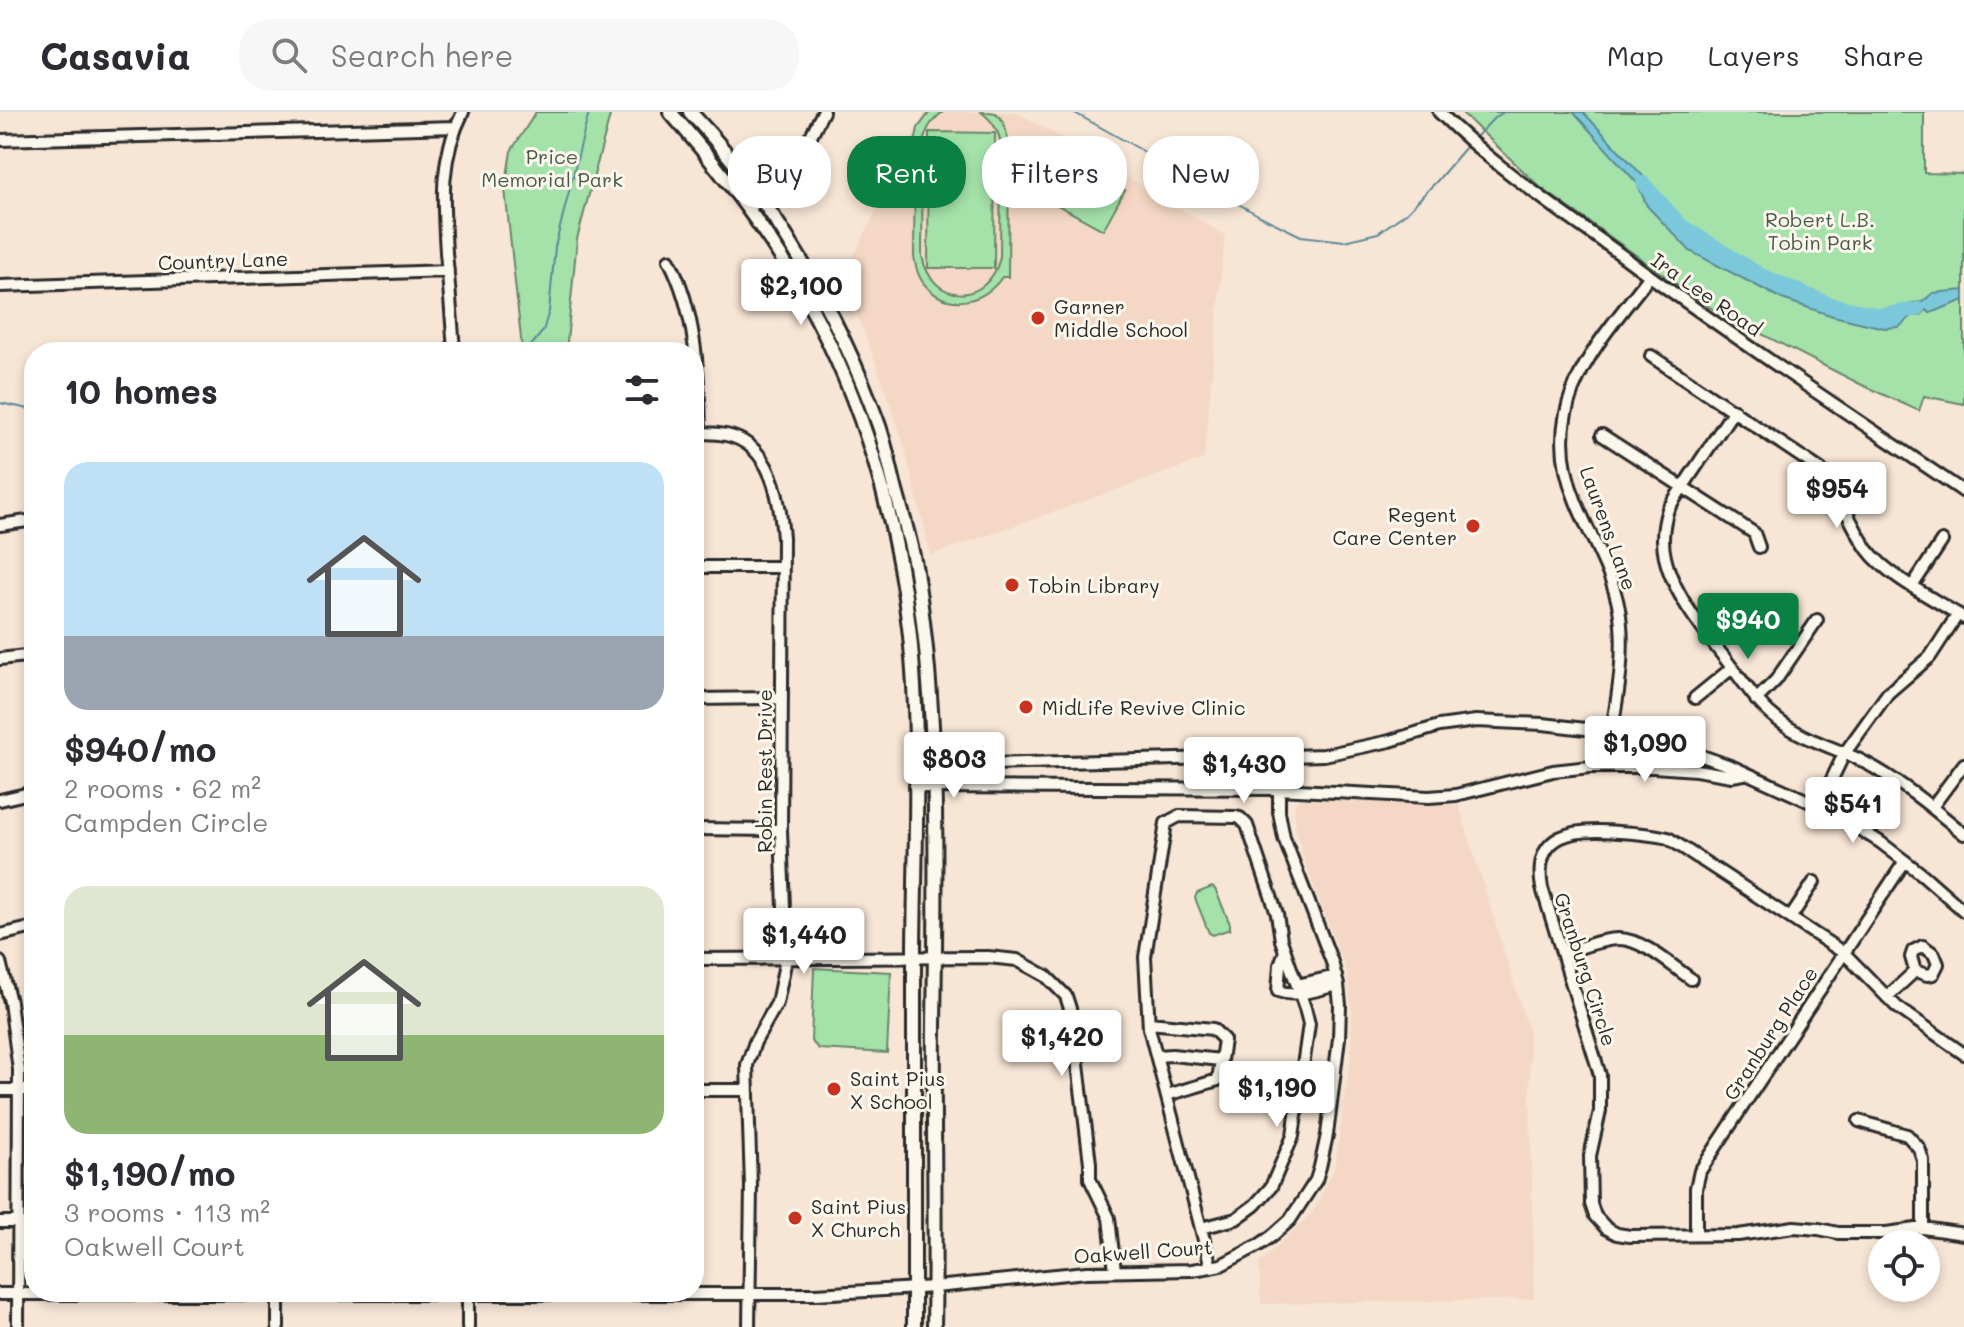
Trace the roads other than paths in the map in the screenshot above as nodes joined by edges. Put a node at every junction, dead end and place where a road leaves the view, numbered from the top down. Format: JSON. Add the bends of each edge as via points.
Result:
{"nodes":[{"id":1,"x":463,"y":112,"type":"edge"},
{"id":2,"x":670,"y":112,"type":"edge"},
{"id":3,"x":690,"y":112,"type":"edge"},
{"id":4,"x":698,"y":112,"type":"edge"},
{"id":5,"x":823,"y":112,"type":"edge"},
{"id":6,"x":1439,"y":112,"type":"edge"},
{"id":7,"x":455,"y":127,"type":"junction"},
{"id":8,"x":710,"y":133,"type":"junction"},
{"id":9,"x":811,"y":136,"type":"edge"},
{"id":10,"x":0,"y":140,"type":"edge"},
{"id":11,"x":728,"y":156,"type":"edge"},
{"id":12,"x":728,"y":181,"type":"edge"},
{"id":13,"x":748,"y":208,"type":"edge"},
{"id":14,"x":767,"y":208,"type":"edge"},
{"id":15,"x":669,"y":260,"type":"dead end"},
{"id":16,"x":448,"y":271,"type":"junction"},
{"id":17,"x":1649,"y":277,"type":"junction"},
{"id":18,"x":0,"y":286,"type":"edge"},
{"id":19,"x":840,"y":335,"type":"junction"},
{"id":20,"x":828,"y":341,"type":"junction"},
{"id":21,"x":453,"y":342,"type":"edge"},
{"id":22,"x":693,"y":342,"type":"edge"},
{"id":23,"x":1651,"y":356,"type":"dead end"},
{"id":24,"x":1734,"y":410,"type":"junction"},
{"id":25,"x":704,"y":434,"type":"edge"},
{"id":26,"x":1602,"y":435,"type":"dead end"},
{"id":27,"x":1682,"y":487,"type":"junction"},
{"id":28,"x":1964,"y":492,"type":"edge"},
{"id":29,"x":898,"y":495,"type":"junction"},
{"id":30,"x":884,"y":499,"type":"junction"},
{"id":31,"x":24,"y":521,"type":"edge"},
{"id":32,"x":0,"y":525,"type":"edge"},
{"id":33,"x":1942,"y":541,"type":"dead end"},
{"id":34,"x":1759,"y":547,"type":"dead end"},
{"id":35,"x":704,"y":567,"type":"edge"},
{"id":36,"x":783,"y":567,"type":"junction"},
{"id":37,"x":1913,"y":585,"type":"junction"},
{"id":38,"x":1961,"y":616,"type":"edge"},
{"id":39,"x":1817,"y":620,"type":"dead end"},
{"id":40,"x":923,"y":621,"type":"junction"},
{"id":41,"x":909,"y":624,"type":"junction"},
{"id":42,"x":927,"y":652,"type":"junction"},
{"id":43,"x":911,"y":654,"type":"junction"},
{"id":44,"x":24,"y":656,"type":"edge"},
{"id":45,"x":0,"y":659,"type":"edge"},
{"id":46,"x":1732,"y":668,"type":"junction"},
{"id":47,"x":781,"y":698,"type":"junction"},
{"id":48,"x":1695,"y":698,"type":"dead end"},
{"id":49,"x":704,"y":699,"type":"edge"},
{"id":50,"x":1756,"y":700,"type":"junction"},
{"id":51,"x":1611,"y":732,"type":"junction"},
{"id":52,"x":1688,"y":751,"type":"junction"},
{"id":53,"x":1844,"y":754,"type":"junction"},
{"id":54,"x":1279,"y":757,"type":"junction"},
{"id":55,"x":1964,"y":764,"type":"edge"},
{"id":56,"x":915,"y":766,"type":"junction"},
{"id":57,"x":935,"y":766,"type":"junction"},
{"id":58,"x":1606,"y":767,"type":"junction"},
{"id":59,"x":1684,"y":769,"type":"junction"},
{"id":60,"x":1746,"y":774,"type":"junction"},
{"id":61,"x":915,"y":787,"type":"junction"},
{"id":62,"x":935,"y":787,"type":"junction"},
{"id":63,"x":1279,"y":789,"type":"junction"},
{"id":64,"x":24,"y":794,"type":"edge"},
{"id":65,"x":0,"y":800,"type":"edge"},
{"id":66,"x":1819,"y":806,"type":"junction"},
{"id":67,"x":1932,"y":807,"type":"junction"},
{"id":68,"x":704,"y":829,"type":"edge"},
{"id":69,"x":781,"y":830,"type":"junction"},
{"id":70,"x":1964,"y":834,"type":"edge"},
{"id":71,"x":1905,"y":861,"type":"junction"},
{"id":72,"x":1814,"y":882,"type":"dead end"},
{"id":73,"x":1964,"y":911,"type":"edge"},
{"id":74,"x":1791,"y":917,"type":"junction"},
{"id":75,"x":24,"y":929,"type":"edge"},
{"id":76,"x":0,"y":935,"type":"edge"},
{"id":77,"x":1285,"y":951,"type":"junction"},
{"id":78,"x":1563,"y":953,"type":"junction"},
{"id":79,"x":1844,"y":953,"type":"junction"},
{"id":80,"x":914,"y":956,"type":"junction"},
{"id":81,"x":935,"y":957,"type":"junction"},
{"id":82,"x":704,"y":959,"type":"edge"},
{"id":83,"x":786,"y":959,"type":"junction"},
{"id":84,"x":0,"y":962,"type":"edge"},
{"id":85,"x":1915,"y":971,"type":"dead end"},
{"id":86,"x":1691,"y":979,"type":"dead end"},
{"id":87,"x":1337,"y":980,"type":"junction"},
{"id":88,"x":1298,"y":989,"type":"junction"},
{"id":89,"x":1887,"y":997,"type":"junction"},
{"id":90,"x":1149,"y":1023,"type":"junction"},
{"id":91,"x":1964,"y":1054,"type":"edge"},
{"id":92,"x":1157,"y":1056,"type":"junction"},
{"id":93,"x":1221,"y":1060,"type":"junction"},
{"id":94,"x":0,"y":1090,"type":"edge"},
{"id":95,"x":18,"y":1090,"type":"junction"},
{"id":96,"x":24,"y":1090,"type":"edge"},
{"id":97,"x":704,"y":1090,"type":"edge"},
{"id":98,"x":747,"y":1090,"type":"junction"},
{"id":99,"x":1167,"y":1095,"type":"junction"},
{"id":100,"x":1859,"y":1121,"type":"dead end"},
{"id":101,"x":0,"y":1222,"type":"edge"},
{"id":102,"x":19,"y":1222,"type":"junction"},
{"id":103,"x":1201,"y":1228,"type":"junction"},
{"id":104,"x":1923,"y":1228,"type":"junction"},
{"id":105,"x":1964,"y":1234,"type":"edge"},
{"id":106,"x":1696,"y":1235,"type":"junction"},
{"id":107,"x":1211,"y":1267,"type":"junction"},
{"id":108,"x":1115,"y":1271,"type":"junction"},
{"id":109,"x":914,"y":1287,"type":"junction"},
{"id":110,"x":935,"y":1287,"type":"junction"},
{"id":111,"x":0,"y":1294,"type":"edge"},
{"id":112,"x":704,"y":1294,"type":"edge"},
{"id":113,"x":749,"y":1294,"type":"junction"},
{"id":114,"x":18,"y":1295,"type":"junction"},
{"id":115,"x":24,"y":1295,"type":"edge"},
{"id":116,"x":278,"y":1302,"type":"edge"},
{"id":117,"x":468,"y":1302,"type":"edge"},
{"id":118,"x":18,"y":1327,"type":"edge"},
{"id":119,"x":278,"y":1327,"type":"edge"},
{"id":120,"x":468,"y":1327,"type":"edge"},
{"id":121,"x":749,"y":1327,"type":"edge"},
{"id":122,"x":914,"y":1327,"type":"edge"},
{"id":123,"x":934,"y":1327,"type":"edge"}],
"edges":[{"from":1,"to":7,"type":"street"},
{"from":2,"to":12,"type":"main road"},
{"from":3,"to":8,"type":"main road"},
{"from":4,"to":8,"type":"main road"},
{"from":5,"to":9,"type":"street"},
{"from":6,"to":17,"type":"street","name":"Ira Lee Road","via":[[1513,176]]},
{"from":7,"to":10,"type":"street"},
{"from":7,"to":16,"type":"street","via":[[442,192]]},
{"from":8,"to":11,"type":"main road"},
{"from":13,"to":20,"type":"main road"},
{"from":14,"to":19,"type":"main road"},
{"from":15,"to":22,"type":"street","name":"Robin Rest Drive"},
{"from":16,"to":18,"type":"street","name":"Country Lane"},
{"from":16,"to":21,"type":"street"},
{"from":17,"to":28,"type":"street","name":"Ira Lee Road"},
{"from":17,"to":51,"type":"street","name":"Laurens Lane","via":[[1580,371],[1563,431],[1574,499],[1618,606],[1622,657]]},
{"from":19,"to":20,"type":"street"},
{"from":19,"to":29,"type":"main road","via":[[878,424]]},
{"from":20,"to":30,"type":"main road"},
{"from":23,"to":24,"type":"street"},
{"from":24,"to":27,"type":"street"},
{"from":24,"to":37,"type":"street","via":[[1821,470],[1878,562]]},
{"from":25,"to":36,"type":"street","name":"Robin Rest Drive","via":[[735,438],[765,464],[782,520]]},
{"from":26,"to":27,"type":"street"},
{"from":27,"to":34,"type":"street","via":[[1754,533]]},
{"from":27,"to":46,"type":"street","via":[[1664,523],[1665,559],[1684,600]]},
{"from":29,"to":30,"type":"street"},
{"from":29,"to":40,"type":"main road"},
{"from":30,"to":41,"type":"main road"},
{"from":31,"to":32,"type":"street"},
{"from":33,"to":37,"type":"street"},
{"from":35,"to":36,"type":"street"},
{"from":36,"to":47,"type":"street","name":"Robin Rest Drive"},
{"from":37,"to":38,"type":"street"},
{"from":38,"to":53,"type":"street","via":[[1930,657],[1888,693]]},
{"from":39,"to":50,"type":"street"},
{"from":40,"to":41,"type":"street"},
{"from":40,"to":42,"type":"main road"},
{"from":41,"to":43,"type":"main road"},
{"from":42,"to":43,"type":"street"},
{"from":42,"to":57,"type":"main road"},
{"from":43,"to":56,"type":"main road"},
{"from":44,"to":45,"type":"street"},
{"from":46,"to":48,"type":"street"},
{"from":46,"to":50,"type":"street"},
{"from":47,"to":49,"type":"street"},
{"from":47,"to":69,"type":"street","name":"Robin Rest Drive"},
{"from":50,"to":53,"type":"street","via":[[1789,728]]},
{"from":51,"to":52,"type":"street"},
{"from":51,"to":54,"type":"street","via":[[1476,721],[1338,753]]},
{"from":51,"to":58,"type":"street","name":"Laurens Lane"},
{"from":52,"to":59,"type":"street"},
{"from":52,"to":60,"type":"street"},
{"from":53,"to":66,"type":"street"},
{"from":53,"to":67,"type":"street"},
{"from":54,"to":57,"type":"street"},
{"from":54,"to":63,"type":"street","name":"Oakwell Court"},
{"from":55,"to":67,"type":"street"},
{"from":56,"to":57,"type":"street"},
{"from":56,"to":61,"type":"main road"},
{"from":57,"to":62,"type":"main road"},
{"from":58,"to":59,"type":"street"},
{"from":58,"to":63,"type":"street","via":[[1553,771],[1429,797]]},
{"from":59,"to":60,"type":"street"},
{"from":60,"to":66,"type":"street"},
{"from":61,"to":62,"type":"street"},
{"from":61,"to":80,"type":"main road"},
{"from":62,"to":63,"type":"street"},
{"from":62,"to":81,"type":"main road"},
{"from":63,"to":87,"type":"street","name":"Oakwell Court","via":[[1284,838]]},
{"from":64,"to":65,"type":"street"},
{"from":66,"to":71,"type":"street"},
{"from":67,"to":70,"type":"street"},
{"from":68,"to":69,"type":"street"},
{"from":69,"to":83,"type":"street","name":"Robin Rest Drive"},
{"from":71,"to":73,"type":"street"},
{"from":71,"to":79,"type":"street","name":"Granburg Place"},
{"from":72,"to":74,"type":"street"},
{"from":74,"to":78,"type":"street","name":"Granburg Circle","via":[[1668,838],[1573,832],[1548,847],[1539,871]]},
{"from":74,"to":79,"type":"street","name":"Granburg Circle"},
{"from":75,"to":76,"type":"street"},
{"from":77,"to":88,"type":"street"},
{"from":77,"to":88,"type":"street","via":[[1278,991]]},
{"from":77,"to":90,"type":"street","via":[[1247,825],[1236,817],[1179,816],[1166,823],[1145,957]]},
{"from":78,"to":86,"type":"street","via":[[1609,940],[1630,940]]},
{"from":78,"to":106,"type":"street","name":"Granburg Circle","via":[[1600,1075],[1600,1111],[1590,1156],[1595,1216],[1617,1234]]},
{"from":79,"to":89,"type":"street","name":"Granburg Circle"},
{"from":79,"to":106,"type":"street","name":"Granburg Place","via":[[1700,1171]]},
{"from":80,"to":81,"type":"street"},
{"from":80,"to":83,"type":"street"},
{"from":80,"to":109,"type":"main road"},
{"from":81,"to":108,"type":"street","via":[[1017,960],[1046,976],[1066,996],[1090,1179],[1109,1218]]},
{"from":81,"to":110,"type":"main road"},
{"from":82,"to":83,"type":"street"},
{"from":83,"to":98,"type":"street","name":"Robin Rest Drive","via":[[777,1003],[750,1053]]},
{"from":84,"to":95,"type":"street","via":[[10,1002]]},
{"from":85,"to":89,"type":"street"},
{"from":87,"to":88,"type":"street"},
{"from":87,"to":107,"type":"street","name":"Oakwell Court","via":[[1339,1038],[1316,1180],[1290,1220],[1272,1236]]},
{"from":88,"to":103,"type":"street","via":[[1309,1024],[1293,1136],[1271,1187],[1255,1205],[1236,1219]]},
{"from":89,"to":91,"type":"street","name":"Granburg Circle"},
{"from":90,"to":92,"type":"street"},
{"from":90,"to":93,"type":"street","via":[[1213,1029],[1224,1040]]},
{"from":92,"to":93,"type":"street"},
{"from":92,"to":99,"type":"street"},
{"from":93,"to":99,"type":"street","via":[[1218,1080]]},
{"from":94,"to":95,"type":"street"},
{"from":95,"to":96,"type":"street"},
{"from":95,"to":102,"type":"street"},
{"from":97,"to":98,"type":"street"},
{"from":98,"to":113,"type":"street","name":"Robin Rest Drive"},
{"from":99,"to":103,"type":"street"},
{"from":100,"to":104,"type":"street","via":[[1907,1135],[1919,1148]]},
{"from":101,"to":102,"type":"street"},
{"from":102,"to":114,"type":"street"},
{"from":103,"to":107,"type":"street"},
{"from":104,"to":105,"type":"street","name":"Granburg Circle"},
{"from":104,"to":106,"type":"street","name":"Granburg Circle","via":[[1838,1233],[1794,1227]]},
{"from":107,"to":108,"type":"street","name":"Oakwell Court"},
{"from":108,"to":110,"type":"street","name":"Oakwell Court"},
{"from":109,"to":110,"type":"street","name":"Oakwell Court"},
{"from":109,"to":113,"type":"street","name":"Oakwell Court"},
{"from":109,"to":122,"type":"main road"},
{"from":110,"to":123,"type":"main road"},
{"from":111,"to":114,"type":"street","name":"Oakwell Court"},
{"from":112,"to":113,"type":"street","name":"Oakwell Court"},
{"from":113,"to":121,"type":"street","name":"Robin Rest Drive"},
{"from":114,"to":115,"type":"street","name":"Oakwell Court"},
{"from":114,"to":118,"type":"street"},
{"from":116,"to":119,"type":"street"},
{"from":117,"to":120,"type":"street"}]}
